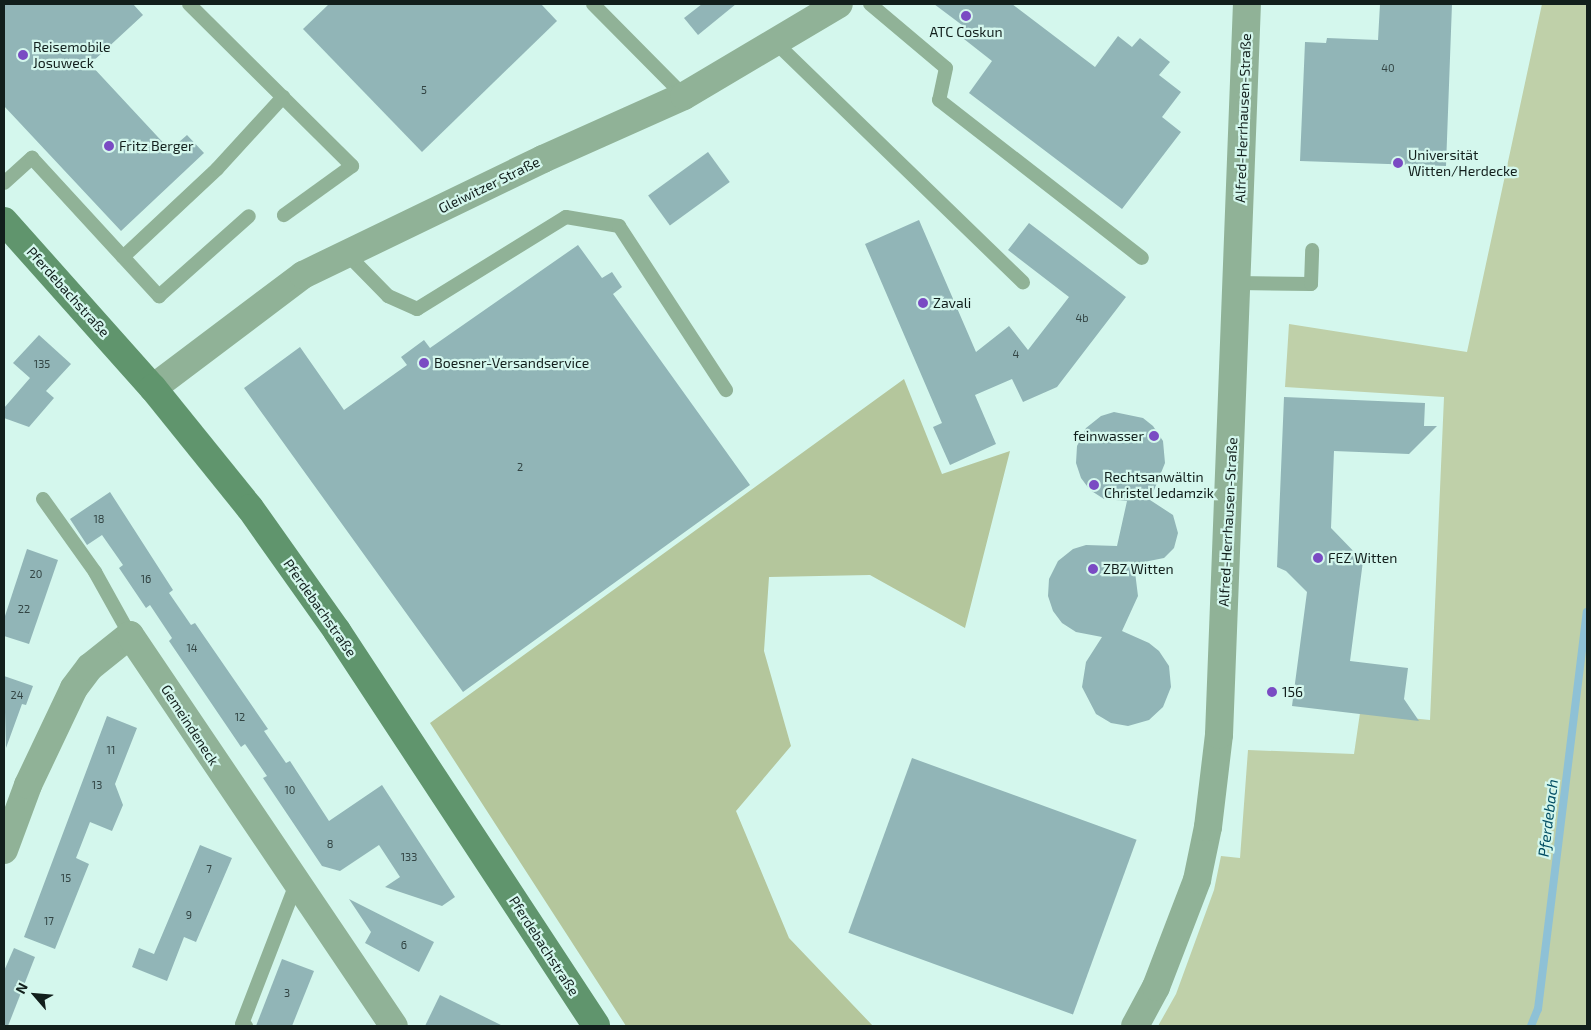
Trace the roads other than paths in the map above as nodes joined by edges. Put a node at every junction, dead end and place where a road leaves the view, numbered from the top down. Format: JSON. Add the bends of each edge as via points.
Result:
{"nodes":[{"id":1,"x":189,"y":4,"type":"edge"},
{"id":2,"x":594,"y":4,"type":"edge"},
{"id":3,"x":839,"y":4,"type":"edge"},
{"id":4,"x":870,"y":4,"type":"edge"},
{"id":5,"x":1247,"y":4,"type":"edge"},
{"id":6,"x":776,"y":43,"type":"junction"},
{"id":7,"x":684,"y":96,"type":"junction"},
{"id":8,"x":283,"y":97,"type":"junction"},
{"id":9,"x":4,"y":183,"type":"edge"},
{"id":10,"x":284,"y":215,"type":"dead end"},
{"id":11,"x":248,"y":216,"type":"dead end"},
{"id":12,"x":4,"y":221,"type":"edge"},
{"id":13,"x":1312,"y":250,"type":"dead end"},
{"id":14,"x":347,"y":254,"type":"junction"},
{"id":15,"x":123,"y":257,"type":"junction"},
{"id":16,"x":1142,"y":258,"type":"dead end"},
{"id":17,"x":1023,"y":282,"type":"dead end"},
{"id":18,"x":1237,"y":283,"type":"junction"},
{"id":19,"x":153,"y":388,"type":"junction"},
{"id":20,"x":726,"y":390,"type":"dead end"},
{"id":21,"x":43,"y":499,"type":"dead end"},
{"id":22,"x":130,"y":635,"type":"junction"},
{"id":23,"x":4,"y":850,"type":"edge"},
{"id":24,"x":296,"y":884,"type":"junction"},
{"id":25,"x":246,"y":1026,"type":"edge"},
{"id":26,"x":394,"y":1026,"type":"edge"},
{"id":27,"x":596,"y":1026,"type":"edge"},
{"id":28,"x":1135,"y":1026,"type":"edge"}],
"edges":[{"from":1,"to":8,"type":"lane"},
{"from":2,"to":7,"type":"lane"},
{"from":3,"to":6,"type":"street","name":"Gleiwitzer Straße"},
{"from":4,"to":16,"type":"lane","via":[[946,68],[939,100]]},
{"from":5,"to":18,"type":"street","name":"Alfred-Herrhausen-Straße"},
{"from":6,"to":7,"type":"street","name":"Gleiwitzer Straße"},
{"from":6,"to":17,"type":"lane"},
{"from":7,"to":14,"type":"street","name":"Gleiwitzer Straße","via":[[543,159]]},
{"from":8,"to":10,"type":"lane","via":[[352,166]]},
{"from":8,"to":15,"type":"lane","via":[[217,169]]},
{"from":9,"to":15,"type":"lane","via":[[32,158]]},
{"from":11,"to":15,"type":"lane","via":[[159,296]]},
{"from":12,"to":19,"type":"main road","name":"Pferdebachstraße"},
{"from":13,"to":18,"type":"lane","via":[[1311,284]]},
{"from":14,"to":19,"type":"street","name":"Gleiwitzer Straße","via":[[303,276]]},
{"from":14,"to":20,"type":"lane","via":[[388,296],[417,309],[566,217],[618,226]]},
{"from":18,"to":28,"type":"street","name":"Alfred-Herrhausen-Straße","via":[[1220,728],[1208,827],[1197,880],[1179,931],[1156,987]]},
{"from":19,"to":27,"type":"main road","name":"Pferdebachstraße","via":[[250,508],[337,631]]},
{"from":21,"to":22,"type":"lane","via":[[95,572]]},
{"from":22,"to":23,"type":"street","via":[[90,667],[74,688],[28,785]]},
{"from":22,"to":24,"type":"street","name":"Gemeindeneck"},
{"from":24,"to":25,"type":"lane","via":[[242,1024]]},
{"from":24,"to":26,"type":"street","name":"Gemeindeneck"}]}
